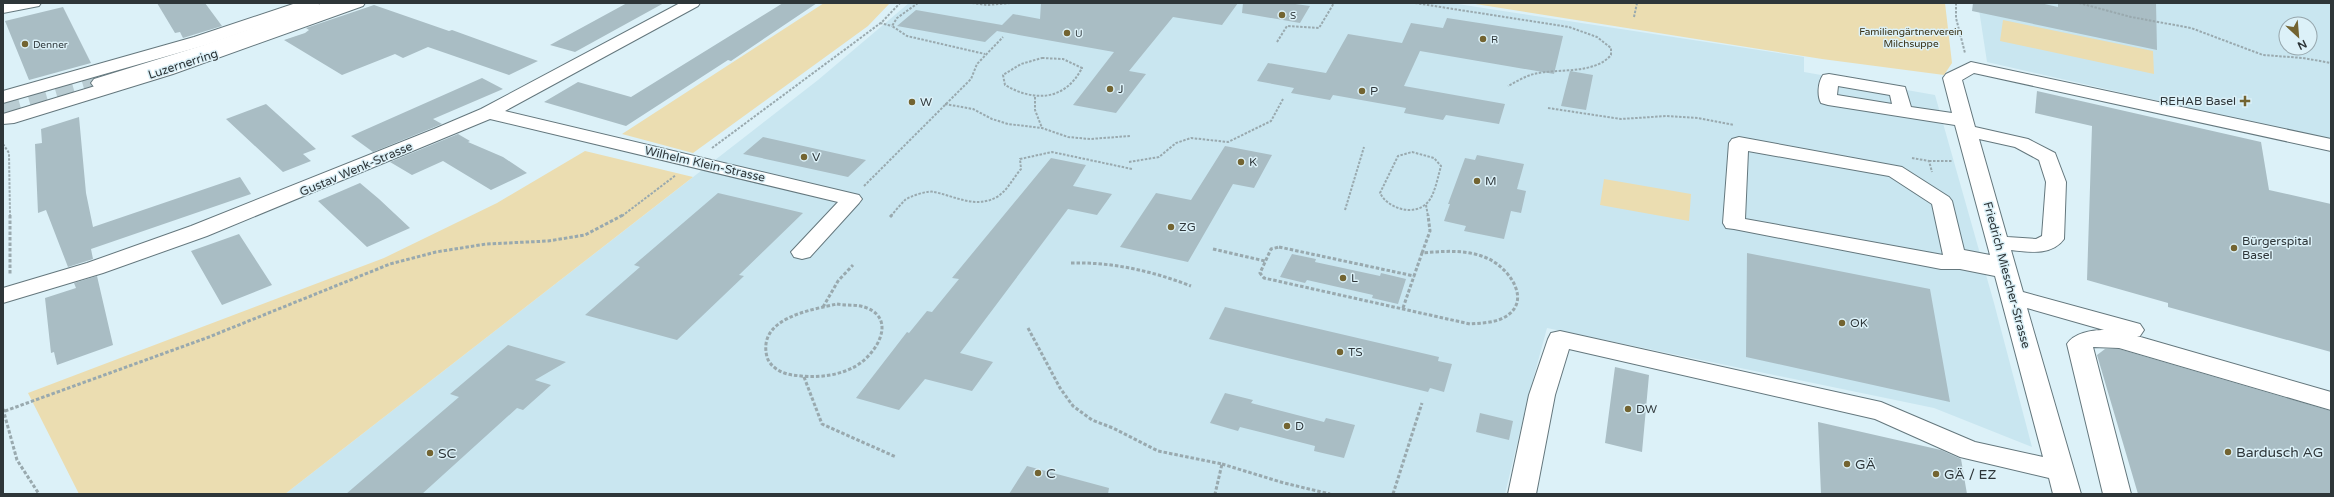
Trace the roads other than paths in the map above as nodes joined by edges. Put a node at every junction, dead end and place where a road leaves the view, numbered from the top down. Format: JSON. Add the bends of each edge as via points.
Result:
{"nodes":[{"id":1,"x":33,"y":3,"type":"edge"},
{"id":2,"x":312,"y":3,"type":"edge"},
{"id":3,"x":328,"y":3,"type":"edge"},
{"id":4,"x":339,"y":3,"type":"edge"},
{"id":5,"x":357,"y":3,"type":"edge"},
{"id":6,"x":692,"y":3,"type":"edge"},
{"id":7,"x":3,"y":8,"type":"edge"},
{"id":8,"x":3,"y":97,"type":"edge"},
{"id":9,"x":3,"y":101,"type":"edge"},
{"id":10,"x":1902,"y":111,"type":"dead end"},
{"id":11,"x":488,"y":113,"type":"junction"},
{"id":12,"x":5,"y":120,"type":"edge"},
{"id":13,"x":1965,"y":126,"type":"junction"},
{"id":14,"x":2331,"y":145,"type":"edge"},
{"id":15,"x":1998,"y":243,"type":"junction"},
{"id":16,"x":802,"y":252,"type":"dead end"},
{"id":17,"x":2005,"y":268,"type":"junction"},
{"id":18,"x":7,"y":295,"type":"edge"},
{"id":19,"x":2012,"y":296,"type":"junction"},
{"id":20,"x":2331,"y":387,"type":"edge"},
{"id":21,"x":2331,"y":401,"type":"edge"},
{"id":22,"x":2064,"y":482,"type":"edge"},
{"id":23,"x":1522,"y":494,"type":"edge"},
{"id":24,"x":2118,"y":494,"type":"edge"}],
"edges":[{"from":1,"to":7,"type":"main road"},
{"from":2,"to":8,"type":"main road","name":"Luzernerring","via":[[178,48]]},
{"from":3,"to":4,"type":"main road","via":[[98,80],[210,49]]},
{"from":5,"to":12,"type":"main road","name":"Luzernerring","via":[[167,70]]},
{"from":6,"to":11,"type":"main road","name":"Gustav Wenk-Strasse"},
{"from":9,"to":12,"type":"main road","via":[[11,103],[14,108]]},
{"from":10,"to":13,"type":"main road"},
{"from":11,"to":16,"type":"main road","name":"Wilhelm Klein-Strasse","via":[[852,199]]},
{"from":11,"to":18,"type":"main road","name":"Gustav Wenk-Strasse","via":[[200,231],[95,268]]},
{"from":13,"to":14,"type":"main road","name":"Friedrich Miescher-Strasse","via":[[1952,78],[1971,67]]},
{"from":13,"to":15,"type":"main road","name":"Friedrich Miescher-Strasse"},
{"from":13,"to":15,"type":"main road","via":[[2021,143],[2048,157],[2056,182],[2053,239],[2039,246]]},
{"from":15,"to":17,"type":"main road","name":"Friedrich Miescher-Strasse"},
{"from":17,"to":17,"type":"main road","via":[[1954,255],[1942,201],[1895,171],[1739,143],[1734,223],[1942,262]]},
{"from":17,"to":19,"type":"main road","name":"Friedrich Miescher-Strasse"},
{"from":19,"to":20,"type":"main road"},
{"from":19,"to":22,"type":"main road","name":"Friedrich Miescher-Strasse"},
{"from":21,"to":24,"type":"main road","via":[[2121,340],[2104,337],[2088,339],[2078,344]]},
{"from":22,"to":23,"type":"main road","via":[[1969,450],[1881,411],[1560,338],[1542,395]]}]}
